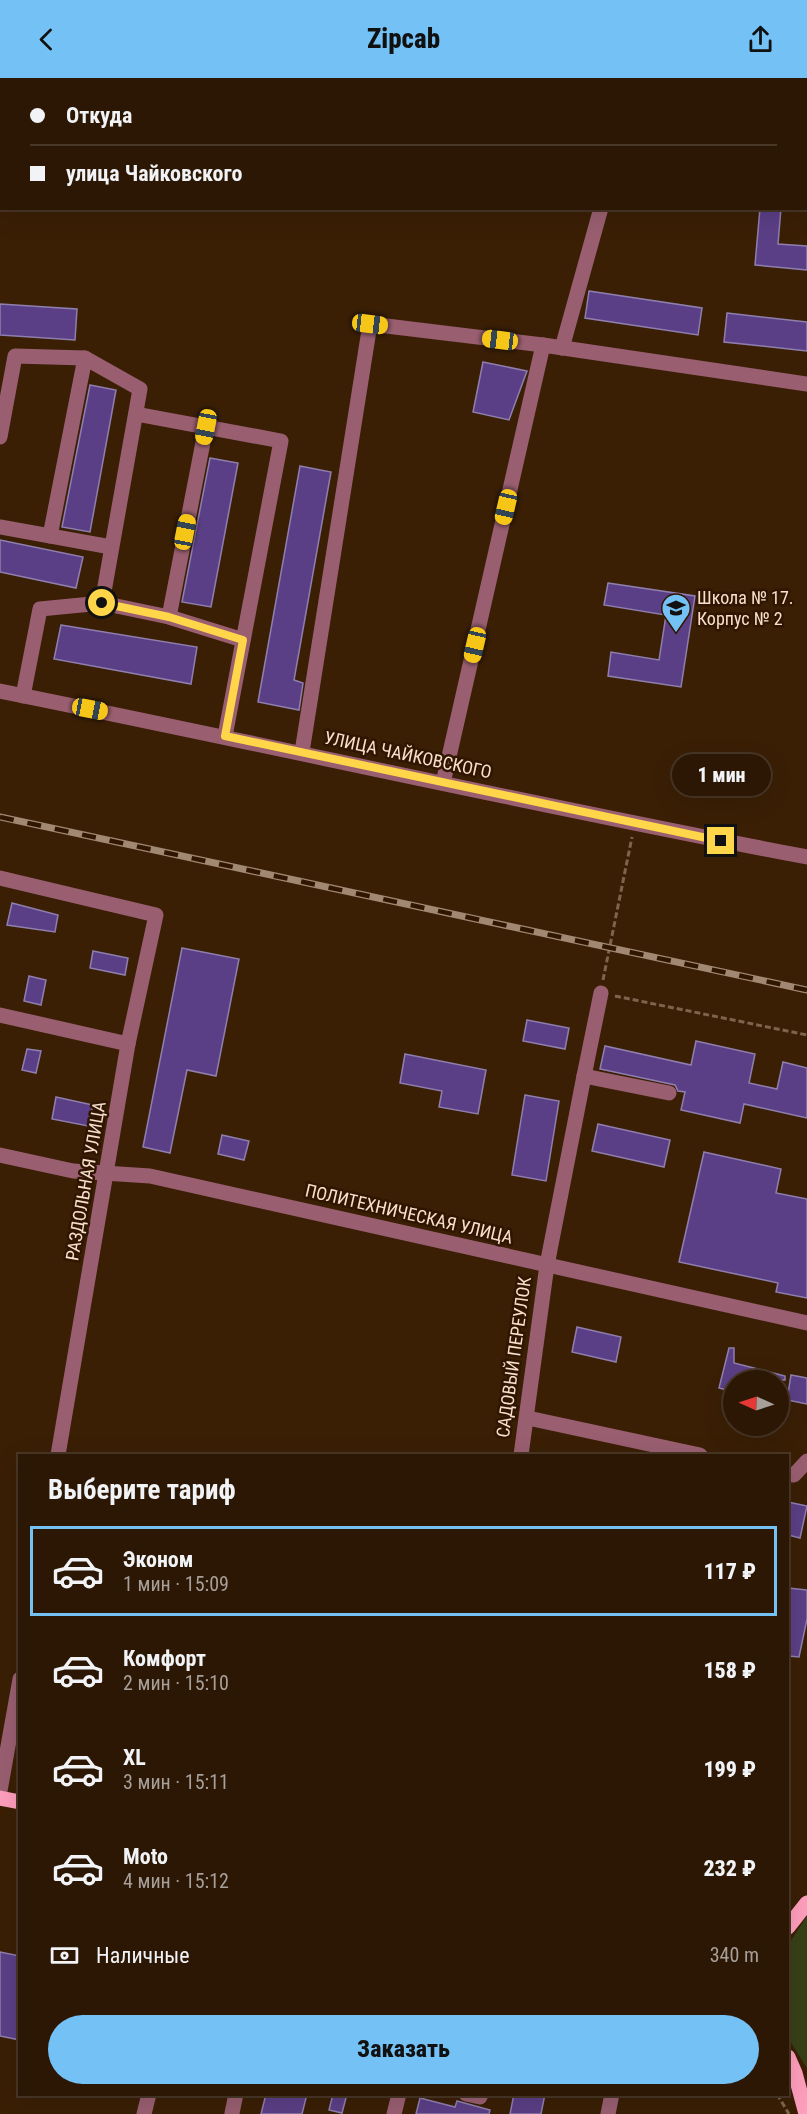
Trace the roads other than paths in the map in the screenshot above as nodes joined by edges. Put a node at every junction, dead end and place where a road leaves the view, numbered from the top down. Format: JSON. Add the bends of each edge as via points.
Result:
{"nodes":[{"id":1,"x":600,"y":210,"type":"edge"},
{"id":2,"x":543,"y":345,"type":"junction"},
{"id":3,"x":562,"y":348,"type":"junction"},
{"id":4,"x":85,"y":358,"type":"junction"},
{"id":5,"x":807,"y":384,"type":"edge"},
{"id":6,"x":136,"y":414,"type":"junction"},
{"id":7,"x":206,"y":427,"type":"junction"},
{"id":8,"x":0,"y":437,"type":"edge"},
{"id":9,"x":0,"y":527,"type":"edge"},
{"id":10,"x":50,"y":536,"type":"junction"},
{"id":11,"x":111,"y":547,"type":"junction"},
{"id":12,"x":102,"y":603,"type":"junction"},
{"id":13,"x":169,"y":617,"type":"junction"},
{"id":14,"x":243,"y":640,"type":"junction"},
{"id":15,"x":0,"y":691,"type":"edge"},
{"id":16,"x":23,"y":696,"type":"junction"},
{"id":17,"x":225,"y":736,"type":"junction"},
{"id":18,"x":302,"y":752,"type":"junction"},
{"id":19,"x":443,"y":783,"type":"junction"},
{"id":20,"x":807,"y":857,"type":"edge"},
{"id":21,"x":0,"y":879,"type":"edge"},
{"id":22,"x":601,"y":993,"type":"road end"},
{"id":23,"x":0,"y":1015,"type":"edge"},
{"id":24,"x":128,"y":1044,"type":"junction"},
{"id":25,"x":584,"y":1076,"type":"junction"},
{"id":26,"x":669,"y":1093,"type":"dead end"},
{"id":27,"x":0,"y":1155,"type":"edge"},
{"id":28,"x":107,"y":1174,"type":"junction"},
{"id":29,"x":546,"y":1265,"type":"junction"},
{"id":30,"x":807,"y":1323,"type":"edge"},
{"id":31,"x":528,"y":1418,"type":"junction"},
{"id":32,"x":58,"y":1454,"type":"edge"},
{"id":33,"x":521,"y":1454,"type":"edge"},
{"id":34,"x":695,"y":1454,"type":"edge"},
{"id":35,"x":807,"y":1461,"type":"edge"},
{"id":36,"x":789,"y":1474,"type":"edge"},
{"id":37,"x":18,"y":1690,"type":"edge"},
{"id":38,"x":0,"y":1791,"type":"edge"},
{"id":39,"x":0,"y":1798,"type":"edge"},
{"id":40,"x":18,"y":1802,"type":"edge"},
{"id":41,"x":807,"y":1903,"type":"edge"},
{"id":42,"x":789,"y":1914,"type":"edge"},
{"id":43,"x":789,"y":1926,"type":"edge"},
{"id":44,"x":789,"y":2059,"type":"edge"},
{"id":45,"x":789,"y":2060,"type":"edge"},
{"id":46,"x":807,"y":2080,"type":"edge"},
{"id":47,"x":148,"y":2096,"type":"edge"},
{"id":48,"x":236,"y":2096,"type":"edge"},
{"id":49,"x":398,"y":2096,"type":"edge"},
{"id":50,"x":612,"y":2096,"type":"edge"},
{"id":51,"x":232,"y":2113,"type":"edge"},
{"id":52,"x":144,"y":2114,"type":"edge"},
{"id":53,"x":394,"y":2114,"type":"edge"},
{"id":54,"x":608,"y":2114,"type":"edge"},
{"id":55,"x":806,"y":2114,"type":"edge"}],
"edges":[{"from":1,"to":3,"type":"street"},
{"from":2,"to":3,"type":"street"},
{"from":2,"to":18,"type":"street","via":[[370,324]]},
{"from":2,"to":19,"type":"street"},
{"from":3,"to":5,"type":"street"},
{"from":4,"to":6,"type":"street","via":[[140,389]]},
{"from":4,"to":8,"type":"street","via":[[15,356]]},
{"from":4,"to":10,"type":"street"},
{"from":6,"to":7,"type":"street"},
{"from":6,"to":11,"type":"street"},
{"from":7,"to":13,"type":"street"},
{"from":7,"to":14,"type":"street","via":[[281,441]]},
{"from":9,"to":10,"type":"street"},
{"from":10,"to":11,"type":"street"},
{"from":11,"to":12,"type":"street"},
{"from":12,"to":13,"type":"street"},
{"from":12,"to":16,"type":"street","via":[[40,609]]},
{"from":13,"to":14,"type":"street"},
{"from":14,"to":17,"type":"street"},
{"from":15,"to":16,"type":"street","name":"УЛИЦА ЧАЙКОВСКОГО"},
{"from":16,"to":17,"type":"street","name":"УЛИЦА ЧАЙКОВСКОГО"},
{"from":17,"to":18,"type":"street","name":"УЛИЦА ЧАЙКОВСКОГО"},
{"from":18,"to":19,"type":"street","name":"УЛИЦА ЧАЙКОВСКОГО"},
{"from":19,"to":20,"type":"street","name":"УЛИЦА ЧАЙКОВСКОГО"},
{"from":21,"to":24,"type":"street","name":"РАЗДОЛЬНАЯ УЛИЦА","via":[[156,915]]},
{"from":22,"to":25,"type":"street","name":"САДОВЫЙ ПЕРЕУЛОК"},
{"from":23,"to":24,"type":"street"},
{"from":24,"to":28,"type":"street","name":"РАЗДОЛЬНАЯ УЛИЦА"},
{"from":25,"to":26,"type":"street"},
{"from":25,"to":29,"type":"street","name":"САДОВЫЙ ПЕРЕУЛОК"},
{"from":27,"to":28,"type":"street","name":"ПОЛИТЕХНИЧЕСКАЯ УЛИЦА"},
{"from":28,"to":29,"type":"street","name":"ПОЛИТЕХНИЧЕСКАЯ УЛИЦА","via":[[150,1176]]},
{"from":28,"to":32,"type":"street","name":"РАЗДОЛЬНАЯ УЛИЦА"},
{"from":29,"to":30,"type":"street","name":"ПОЛИТЕХНИЧЕСКАЯ УЛИЦА"},
{"from":29,"to":31,"type":"street","name":"САДОВЫЙ ПЕРЕУЛОК"},
{"from":31,"to":33,"type":"street","name":"САДОВЫЙ ПЕРЕУЛОК"},
{"from":31,"to":34,"type":"street"},
{"from":35,"to":36,"type":"street","via":[[794,1475]]},
{"from":37,"to":38,"type":"street"},
{"from":39,"to":40,"type":"main road"},
{"from":41,"to":42,"type":"main road"},
{"from":41,"to":43,"type":"main road"},
{"from":44,"to":46,"type":"main road"},
{"from":45,"to":55,"type":"main road"},
{"from":47,"to":52,"type":"street"},
{"from":48,"to":51,"type":"street"},
{"from":49,"to":53,"type":"street"},
{"from":50,"to":54,"type":"street"}]}
